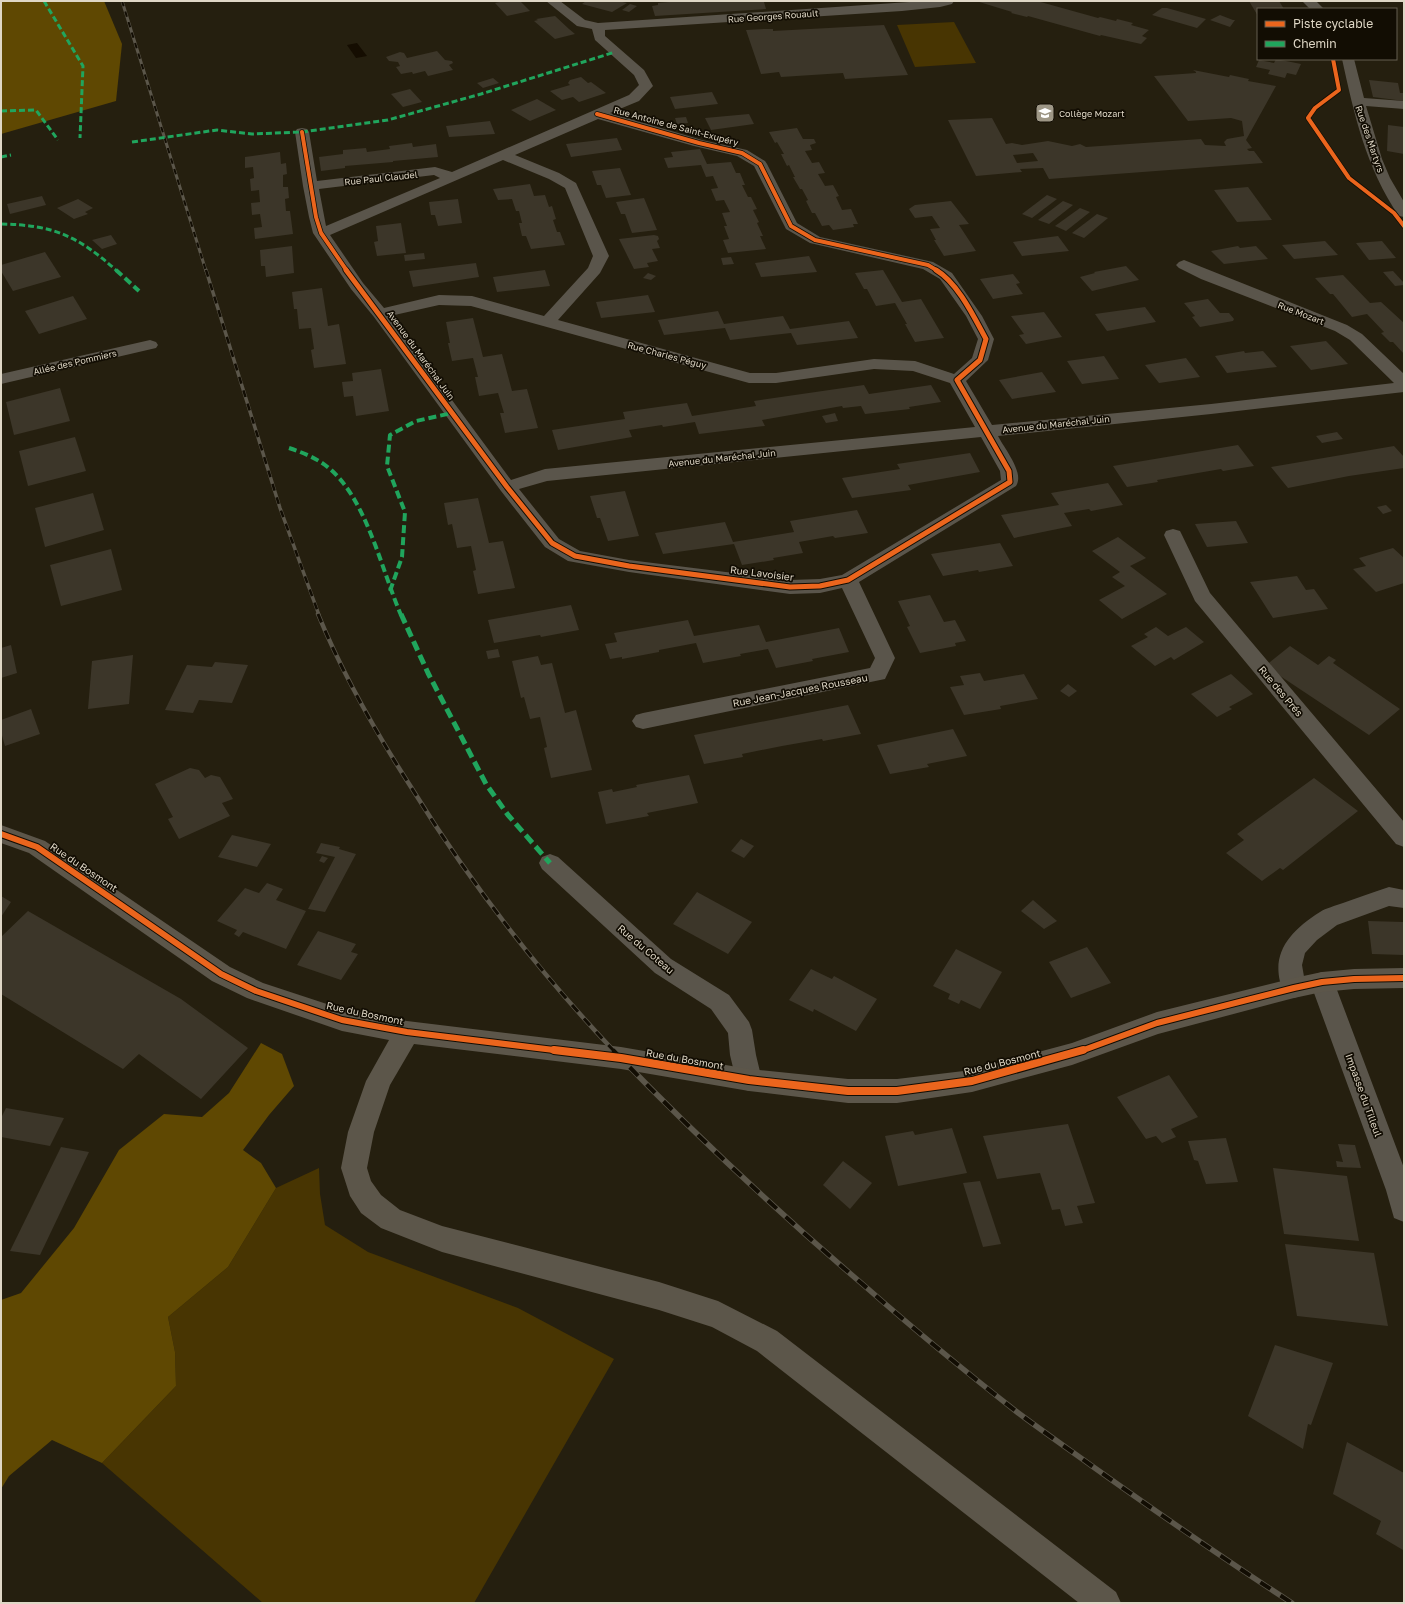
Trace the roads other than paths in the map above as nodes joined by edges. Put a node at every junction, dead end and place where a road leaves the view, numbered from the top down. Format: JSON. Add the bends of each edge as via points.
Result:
{"nodes":[{"id":1,"x":552,"y":1,"type":"edge"},
{"id":2,"x":948,"y":1,"type":"edge"},
{"id":3,"x":1308,"y":1,"type":"edge"},
{"id":4,"x":1317,"y":8,"type":"edge"},
{"id":5,"x":598,"y":27,"type":"junction"},
{"id":6,"x":1348,"y":60,"type":"edge"},
{"id":7,"x":1357,"y":101,"type":"junction"},
{"id":8,"x":1404,"y":105,"type":"edge"},
{"id":9,"x":597,"y":114,"type":"junction"},
{"id":10,"x":302,"y":132,"type":"dead end"},
{"id":11,"x":502,"y":155,"type":"junction"},
{"id":12,"x":452,"y":177,"type":"junction"},
{"id":13,"x":310,"y":186,"type":"junction"},
{"id":14,"x":1404,"y":213,"type":"edge"},
{"id":15,"x":321,"y":233,"type":"junction"},
{"id":16,"x":1184,"y":265,"type":"dead end"},
{"id":17,"x":380,"y":314,"type":"junction"},
{"id":18,"x":547,"y":323,"type":"junction"},
{"id":19,"x":150,"y":345,"type":"dead end"},
{"id":20,"x":1,"y":379,"type":"edge"},
{"id":21,"x":957,"y":380,"type":"junction"},
{"id":22,"x":1404,"y":383,"type":"edge"},
{"id":23,"x":1404,"y":387,"type":"edge"},
{"id":24,"x":986,"y":431,"type":"junction"},
{"id":25,"x":506,"y":487,"type":"junction"},
{"id":26,"x":1173,"y":535,"type":"dead end"},
{"id":27,"x":848,"y":580,"type":"junction"},
{"id":28,"x":643,"y":721,"type":"dead end"},
{"id":29,"x":1,"y":834,"type":"edge"},
{"id":30,"x":1404,"y":838,"type":"edge"},
{"id":31,"x":550,"y":863,"type":"dead end"},
{"id":32,"x":1404,"y":899,"type":"edge"},
{"id":33,"x":1404,"y":978,"type":"edge"},
{"id":34,"x":1322,"y":982,"type":"junction"},
{"id":35,"x":1294,"y":988,"type":"junction"},
{"id":36,"x":407,"y":1032,"type":"junction"},
{"id":37,"x":749,"y":1080,"type":"junction"},
{"id":38,"x":1404,"y":1209,"type":"edge"},
{"id":39,"x":1105,"y":1603,"type":"edge"}],
"edges":[{"from":1,"to":5,"type":"street","via":[[581,24]]},
{"from":2,"to":5,"type":"street","name":"Rue Georges Rouault","via":[[894,8]]},
{"from":3,"to":4,"type":"street"},
{"from":5,"to":9,"type":"street","via":[[599,37],[639,73],[646,86],[634,98]]},
{"from":6,"to":7,"type":"street","name":"Rue des Martyrs"},
{"from":7,"to":8,"type":"street"},
{"from":7,"to":14,"type":"street","name":"Rue des Martyrs","via":[[1386,186]]},
{"from":9,"to":11,"type":"street"},
{"from":9,"to":21,"type":"street","name":"Rue Antoine de Saint-Exupéry","via":[[742,153],[760,164],[791,226],[815,240],[928,265],[946,276],[986,338],[980,360]]},
{"from":10,"to":13,"type":"street","name":"Avenue du Maréchal Juin"},
{"from":11,"to":12,"type":"street"},
{"from":11,"to":18,"type":"street","via":[[554,176],[571,186],[601,256],[595,270]]},
{"from":12,"to":13,"type":"street","name":"Rue Paul Claudel","via":[[435,171]]},
{"from":12,"to":15,"type":"street"},
{"from":13,"to":15,"type":"street","name":"Avenue du Maréchal Juin"},
{"from":15,"to":17,"type":"street","name":"Avenue du Maréchal Juin","via":[[357,286]]},
{"from":16,"to":22,"type":"street","name":"Rue Mozart","via":[[1341,328],[1356,337]]},
{"from":17,"to":18,"type":"street","name":"Rue Charles Péguy","via":[[439,300],[472,301]]},
{"from":17,"to":25,"type":"street","name":"Avenue du Maréchal Juin"},
{"from":18,"to":21,"type":"street","name":"Rue Charles Péguy","via":[[749,378],[776,378],[874,364],[915,366]]},
{"from":19,"to":20,"type":"street","name":"Allée des Pommiers"},
{"from":21,"to":24,"type":"street"},
{"from":23,"to":24,"type":"street","name":"Avenue du Maréchal Juin"},
{"from":24,"to":25,"type":"street","name":"Avenue du Maréchal Juin","via":[[544,475]]},
{"from":24,"to":27,"type":"street","name":"Rue Lavoisier","via":[[1010,471],[1010,482]]},
{"from":25,"to":27,"type":"street","name":"Rue Lavoisier","via":[[552,543],[575,556],[629,566],[790,587],[820,586]]},
{"from":26,"to":30,"type":"street","name":"Rue des Prés","via":[[1202,596]]},
{"from":27,"to":28,"type":"street","name":"Rue Jean-Jacques Rousseau","via":[[885,658],[878,674]]},
{"from":29,"to":36,"type":"street","name":"Rue du Bosmont","via":[[37,847],[221,974],[256,991],[342,1020]]},
{"from":31,"to":37,"type":"street","name":"Rue du Coteau","via":[[662,966],[720,1002],[740,1030]]},
{"from":32,"to":35,"type":"street","via":[[1389,896],[1329,918],[1309,933],[1294,948],[1290,965]]},
{"from":33,"to":34,"type":"street","name":"Rue du Bosmont"},
{"from":34,"to":35,"type":"street","name":"Rue du Bosmont"},
{"from":34,"to":38,"type":"street","name":"Impasse du Tilleul"},
{"from":35,"to":37,"type":"street","name":"Rue du Bosmont","via":[[1157,1023],[1072,1054],[972,1081],[897,1091],[848,1092]]},
{"from":36,"to":37,"type":"street","name":"Rue du Bosmont","via":[[621,1058]]},
{"from":36,"to":39,"type":"street","via":[[379,1081],[361,1132],[354,1168],[359,1187],[371,1204],[391,1219],[442,1239],[659,1296],[718,1315],[767,1341]]}]}
